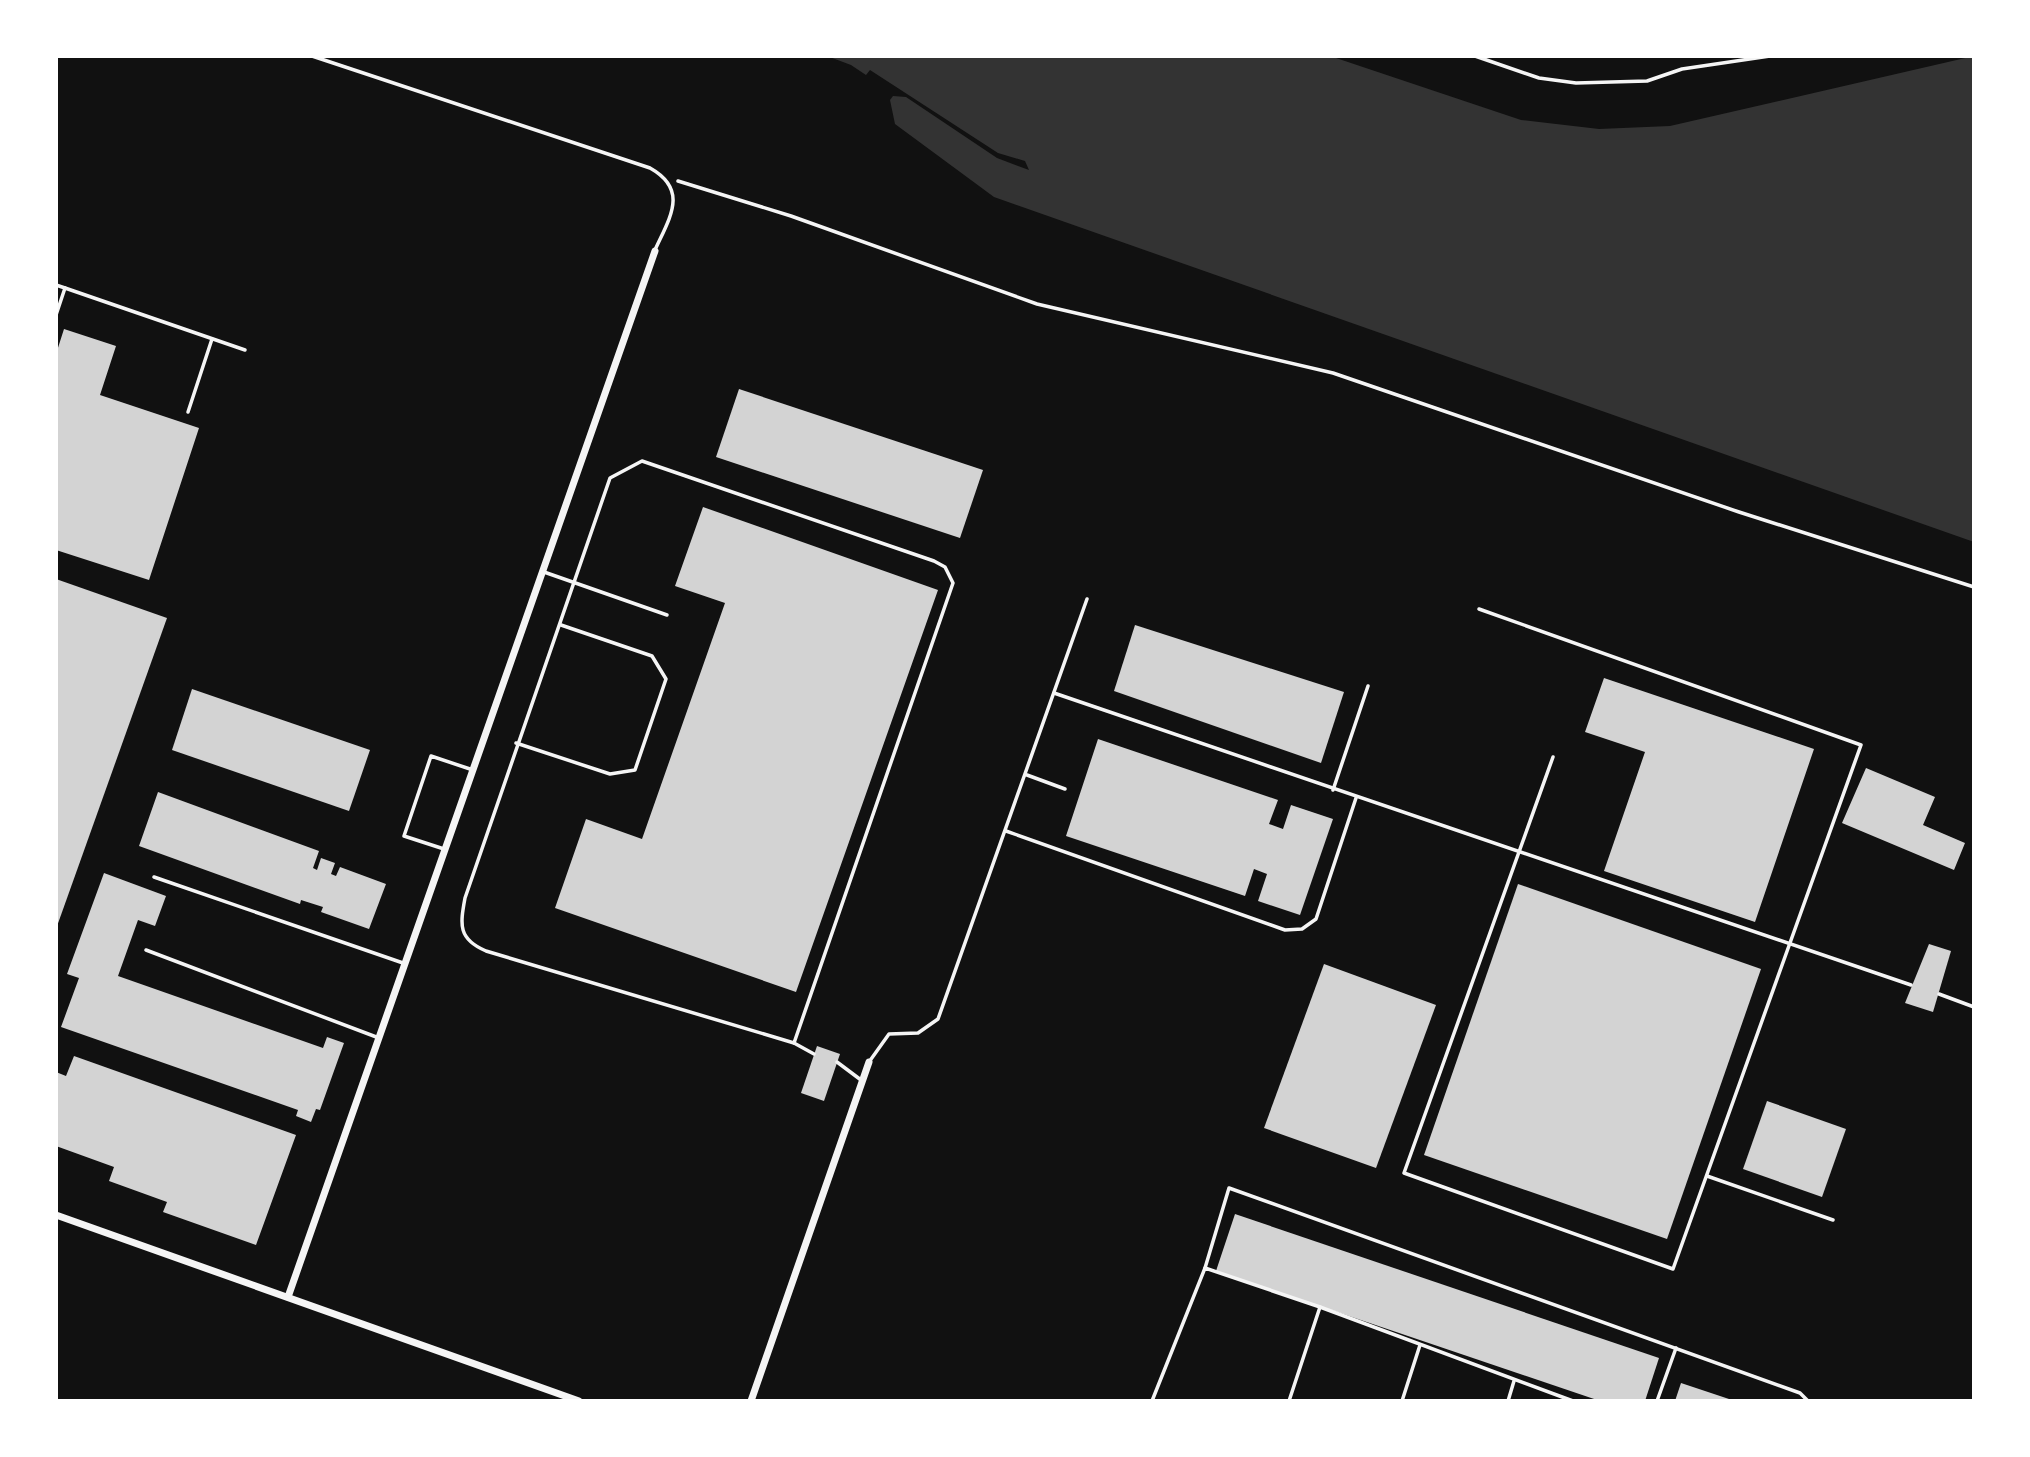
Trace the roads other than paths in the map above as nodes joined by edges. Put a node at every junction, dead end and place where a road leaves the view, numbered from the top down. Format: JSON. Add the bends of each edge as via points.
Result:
{"nodes":[{"id":1,"x":312,"y":56,"type":"edge"},
{"id":2,"x":655,"y":251,"type":"joint"},
{"id":3,"x":56,"y":285,"type":"edge"},
{"id":4,"x":65,"y":288,"type":"junction"},
{"id":5,"x":56,"y":315,"type":"edge"},
{"id":6,"x":212,"y":338,"type":"junction"},
{"id":7,"x":245,"y":350,"type":"dead end"},
{"id":8,"x":188,"y":412,"type":"dead end"},
{"id":9,"x":542,"y":571,"type":"junction"},
{"id":10,"x":576,"y":583,"type":"junction"},
{"id":11,"x":1087,"y":599,"type":"dead end"},
{"id":12,"x":1479,"y":609,"type":"dead end"},
{"id":13,"x":667,"y":615,"type":"dead end"},
{"id":14,"x":561,"y":625,"type":"junction"},
{"id":15,"x":1368,"y":687,"type":"dead end"},
{"id":16,"x":1054,"y":693,"type":"junction"},
{"id":17,"x":516,"y":743,"type":"junction"},
{"id":18,"x":1553,"y":757,"type":"dead end"},
{"id":19,"x":473,"y":770,"type":"junction"},
{"id":20,"x":1027,"y":775,"type":"junction"},
{"id":21,"x":1065,"y":789,"type":"dead end"},
{"id":22,"x":1333,"y":790,"type":"junction"},
{"id":23,"x":1356,"y":798,"type":"junction"},
{"id":24,"x":1006,"y":831,"type":"junction"},
{"id":25,"x":445,"y":849,"type":"junction"},
{"id":26,"x":1520,"y":851,"type":"junction"},
{"id":27,"x":154,"y":877,"type":"dead end"},
{"id":28,"x":1790,"y":943,"type":"junction"},
{"id":29,"x":146,"y":950,"type":"dead end"},
{"id":30,"x":405,"y":964,"type":"junction"},
{"id":31,"x":1912,"y":985,"type":"dead end"},
{"id":32,"x":1939,"y":994,"type":"dead end"},
{"id":33,"x":1974,"y":1007,"type":"edge"},
{"id":34,"x":379,"y":1038,"type":"junction"},
{"id":35,"x":794,"y":1043,"type":"junction"},
{"id":36,"x":814,"y":1054,"type":"dead end"},
{"id":37,"x":838,"y":1062,"type":"dead end"},
{"id":38,"x":869,"y":1062,"type":"joint"},
{"id":39,"x":862,"y":1082,"type":"junction"},
{"id":40,"x":1707,"y":1176,"type":"junction"},
{"id":41,"x":56,"y":1215,"type":"edge"},
{"id":42,"x":1833,"y":1220,"type":"dead end"},
{"id":43,"x":1205,"y":1268,"type":"junction"},
{"id":44,"x":288,"y":1297,"type":"junction"},
{"id":45,"x":1320,"y":1307,"type":"junction"},
{"id":46,"x":1420,"y":1345,"type":"junction"},
{"id":47,"x":1676,"y":1348,"type":"junction"},
{"id":48,"x":1514,"y":1381,"type":"junction"},
{"id":49,"x":579,"y":1401,"type":"edge"},
{"id":50,"x":751,"y":1401,"type":"edge"},
{"id":51,"x":1152,"y":1401,"type":"edge"},
{"id":52,"x":1289,"y":1401,"type":"edge"},
{"id":53,"x":1402,"y":1401,"type":"edge"},
{"id":54,"x":1508,"y":1401,"type":"edge"},
{"id":55,"x":1573,"y":1401,"type":"edge"},
{"id":56,"x":1657,"y":1401,"type":"edge"},
{"id":57,"x":1808,"y":1401,"type":"edge"}],
"edges":[{"from":1,"to":2,"type":"lane","via":[[666,177],[674,202]]},
{"from":2,"to":9,"type":"street"},
{"from":3,"to":4,"type":"lane"},
{"from":4,"to":5,"type":"lane"},
{"from":4,"to":6,"type":"lane"},
{"from":6,"to":7,"type":"lane"},
{"from":6,"to":8,"type":"lane"},
{"from":9,"to":10,"type":"lane"},
{"from":9,"to":19,"type":"street"},
{"from":10,"to":13,"type":"lane"},
{"from":10,"to":14,"type":"lane"},
{"from":10,"to":35,"type":"lane","via":[[610,478],[642,461],[934,561],[945,567],[953,583]]},
{"from":11,"to":16,"type":"lane"},
{"from":12,"to":28,"type":"lane","via":[[1861,745]]},
{"from":14,"to":17,"type":"lane"},
{"from":14,"to":17,"type":"lane","via":[[652,656],[660,666],[666,679],[635,770],[610,774]]},
{"from":15,"to":22,"type":"lane"},
{"from":16,"to":20,"type":"lane"},
{"from":16,"to":22,"type":"lane"},
{"from":17,"to":35,"type":"lane","via":[[465,898],[461,923],[471,944]]},
{"from":18,"to":26,"type":"lane"},
{"from":19,"to":25,"type":"street"},
{"from":19,"to":25,"type":"lane","via":[[431,756],[404,836]]},
{"from":20,"to":21,"type":"lane"},
{"from":20,"to":24,"type":"lane"},
{"from":22,"to":23,"type":"lane"},
{"from":23,"to":24,"type":"lane","via":[[1316,919],[1302,929],[1285,930]]},
{"from":23,"to":26,"type":"lane"},
{"from":24,"to":38,"type":"lane","via":[[938,1019],[918,1033],[889,1034]]},
{"from":25,"to":30,"type":"street"},
{"from":26,"to":28,"type":"lane"},
{"from":26,"to":40,"type":"lane","via":[[1404,1173],[1673,1269]]},
{"from":27,"to":30,"type":"lane"},
{"from":28,"to":31,"type":"lane"},
{"from":28,"to":40,"type":"lane"},
{"from":29,"to":34,"type":"lane"},
{"from":30,"to":34,"type":"street"},
{"from":32,"to":33,"type":"lane"},
{"from":34,"to":44,"type":"street"},
{"from":35,"to":36,"type":"lane"},
{"from":37,"to":39,"type":"lane"},
{"from":38,"to":39,"type":"street"},
{"from":39,"to":50,"type":"street"},
{"from":40,"to":42,"type":"lane"},
{"from":41,"to":44,"type":"street"},
{"from":43,"to":45,"type":"lane"},
{"from":43,"to":47,"type":"lane","via":[[1229,1188]]},
{"from":43,"to":51,"type":"lane"},
{"from":44,"to":49,"type":"street"},
{"from":45,"to":46,"type":"lane"},
{"from":45,"to":52,"type":"lane"},
{"from":46,"to":48,"type":"lane"},
{"from":46,"to":53,"type":"lane"},
{"from":47,"to":56,"type":"lane"},
{"from":47,"to":57,"type":"lane","via":[[1800,1393]]},
{"from":48,"to":54,"type":"lane"},
{"from":48,"to":55,"type":"lane"}]}
